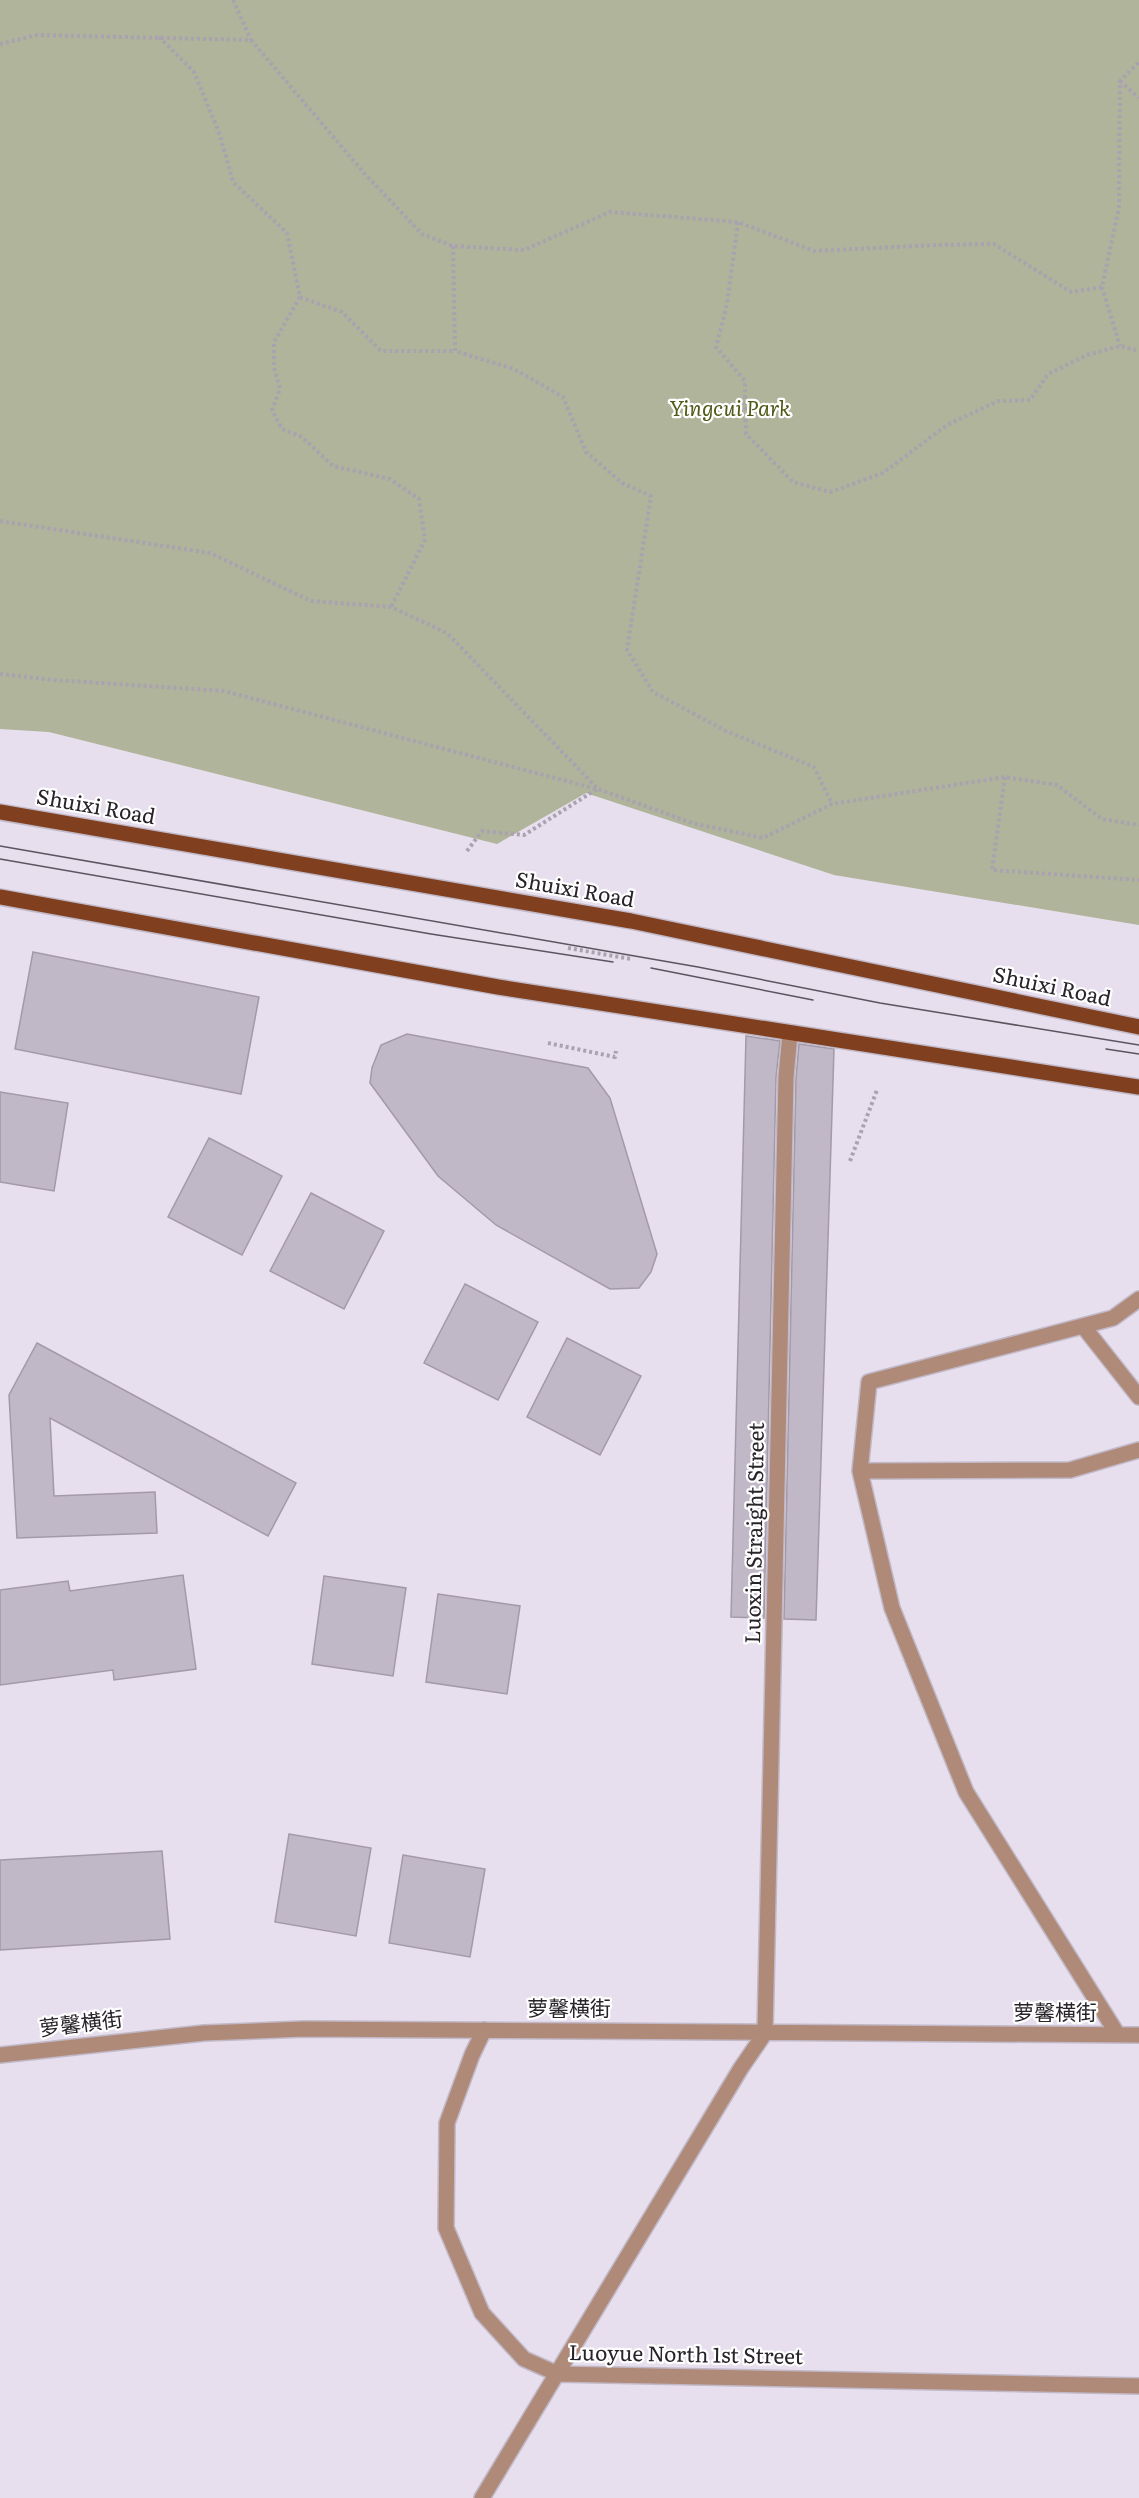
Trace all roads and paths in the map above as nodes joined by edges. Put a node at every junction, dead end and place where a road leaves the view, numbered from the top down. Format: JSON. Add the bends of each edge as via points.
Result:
{"nodes":[{"id":1,"x":232,"y":0,"type":"edge"},
{"id":2,"x":159,"y":37,"type":"junction"},
{"id":3,"x":251,"y":40,"type":"junction"},
{"id":4,"x":0,"y":44,"type":"edge"},
{"id":5,"x":1139,"y":62,"type":"edge"},
{"id":6,"x":1120,"y":81,"type":"junction"},
{"id":7,"x":1139,"y":98,"type":"edge"},
{"id":8,"x":738,"y":222,"type":"junction"},
{"id":9,"x":453,"y":246,"type":"junction"},
{"id":10,"x":1102,"y":287,"type":"junction"},
{"id":11,"x":300,"y":297,"type":"junction"},
{"id":12,"x":1120,"y":346,"type":"junction"},
{"id":13,"x":455,"y":351,"type":"junction"},
{"id":14,"x":1139,"y":351,"type":"edge"},
{"id":15,"x":0,"y":521,"type":"edge"},
{"id":16,"x":391,"y":608,"type":"junction"},
{"id":17,"x":0,"y":674,"type":"edge"},
{"id":18,"x":1005,"y":777,"type":"junction"},
{"id":19,"x":598,"y":789,"type":"junction"},
{"id":20,"x":832,"y":804,"type":"junction"},
{"id":21,"x":0,"y":812,"type":"edge"},
{"id":22,"x":1139,"y":825,"type":"edge"},
{"id":23,"x":467,"y":851,"type":"dead end"},
{"id":24,"x":1139,"y":880,"type":"edge"},
{"id":25,"x":0,"y":897,"type":"edge"},
{"id":26,"x":568,"y":948,"type":"dead end"},
{"id":27,"x":631,"y":959,"type":"dead end"},
{"id":28,"x":1139,"y":1027,"type":"edge"},
{"id":29,"x":790,"y":1034,"type":"junction"},
{"id":30,"x":548,"y":1043,"type":"dead end"},
{"id":31,"x":616,"y":1051,"type":"dead end"},
{"id":32,"x":1139,"y":1087,"type":"edge"},
{"id":33,"x":877,"y":1090,"type":"dead end"},
{"id":34,"x":850,"y":1161,"type":"dead end"},
{"id":35,"x":1139,"y":1299,"type":"edge"},
{"id":36,"x":1083,"y":1326,"type":"junction"},
{"id":37,"x":1139,"y":1397,"type":"edge"},
{"id":38,"x":1139,"y":1450,"type":"edge"},
{"id":39,"x":860,"y":1471,"type":"junction"},
{"id":40,"x":484,"y":2030,"type":"junction"},
{"id":41,"x":765,"y":2033,"type":"junction"},
{"id":42,"x":1118,"y":2035,"type":"junction"},
{"id":43,"x":1139,"y":2035,"type":"edge"},
{"id":44,"x":0,"y":2055,"type":"edge"},
{"id":45,"x":558,"y":2374,"type":"junction"},
{"id":46,"x":1139,"y":2386,"type":"edge"},
{"id":47,"x":482,"y":2498,"type":"edge"}],
"edges":[{"from":1,"to":3,"type":"path"},
{"from":2,"to":3,"type":"path"},
{"from":2,"to":4,"type":"path","via":[[37,35]]},
{"from":2,"to":11,"type":"path","via":[[194,72],[220,135],[233,182],[287,233]]},
{"from":3,"to":9,"type":"path","via":[[364,172],[423,234]]},
{"from":5,"to":6,"type":"path"},
{"from":6,"to":7,"type":"path"},
{"from":6,"to":10,"type":"path","via":[[1119,207]]},
{"from":8,"to":9,"type":"path","via":[[610,212],[524,250]]},
{"from":8,"to":10,"type":"path","via":[[814,251],[994,244],[1071,292]]},
{"from":8,"to":12,"type":"path","via":[[727,304],[716,348],[745,381],[746,434],[793,482],[830,492],[883,473],[947,425],[998,401],[1029,400],[1048,374],[1087,355]]},
{"from":9,"to":13,"type":"path"},
{"from":10,"to":12,"type":"path"},
{"from":11,"to":13,"type":"path","via":[[342,312],[381,351]]},
{"from":11,"to":16,"type":"path","via":[[274,342],[274,367],[280,389],[272,410],[282,429],[302,437],[333,466],[390,479],[419,500],[425,540]]},
{"from":12,"to":14,"type":"path"},
{"from":13,"to":20,"type":"path","via":[[514,369],[563,397],[586,452],[622,483],[651,496],[627,650],[653,692],[726,731],[814,767]]},
{"from":15,"to":16,"type":"path","via":[[210,553],[311,601]]},
{"from":16,"to":19,"type":"path","via":[[447,633]]},
{"from":17,"to":19,"type":"path","via":[[224,691]]},
{"from":18,"to":20,"type":"path"},
{"from":18,"to":22,"type":"path","via":[[1057,785],[1102,819]]},
{"from":18,"to":24,"type":"path","via":[[992,870]]},
{"from":19,"to":20,"type":"path","via":[[692,823],[763,838]]},
{"from":19,"to":23,"type":"path","via":[[524,835],[482,831]]},
{"from":21,"to":28,"type":"main road","name":"Shuixi Road","via":[[631,921]]},
{"from":25,"to":29,"type":"main road","via":[[498,987]]},
{"from":26,"to":27,"type":"path"},
{"from":29,"to":32,"type":"main road"},
{"from":29,"to":41,"type":"street","name":"Luoxin Straight Street"},
{"from":30,"to":31,"type":"path","via":[[615,1058]]},
{"from":33,"to":34,"type":"path"},
{"from":35,"to":36,"type":"street","via":[[1113,1318]]},
{"from":36,"to":37,"type":"street"},
{"from":36,"to":39,"type":"street","via":[[869,1382]]},
{"from":38,"to":39,"type":"street","via":[[1070,1470]]},
{"from":39,"to":42,"type":"street","via":[[892,1608],[966,1792]]},
{"from":40,"to":41,"type":"street","name":"萝馨横街"},
{"from":40,"to":44,"type":"street","name":"萝馨横街","via":[[255,2030],[131,2039]]},
{"from":40,"to":45,"type":"street","name":"Luoyue North 1st Street","via":[[447,2123],[446,2228],[482,2313],[524,2359]]},
{"from":41,"to":42,"type":"street","name":"萝馨横街"},
{"from":41,"to":45,"type":"street"},
{"from":42,"to":43,"type":"street","name":"萝馨横街"},
{"from":45,"to":46,"type":"street","name":"Luoyue North 1st Street"},
{"from":45,"to":47,"type":"street"}]}
